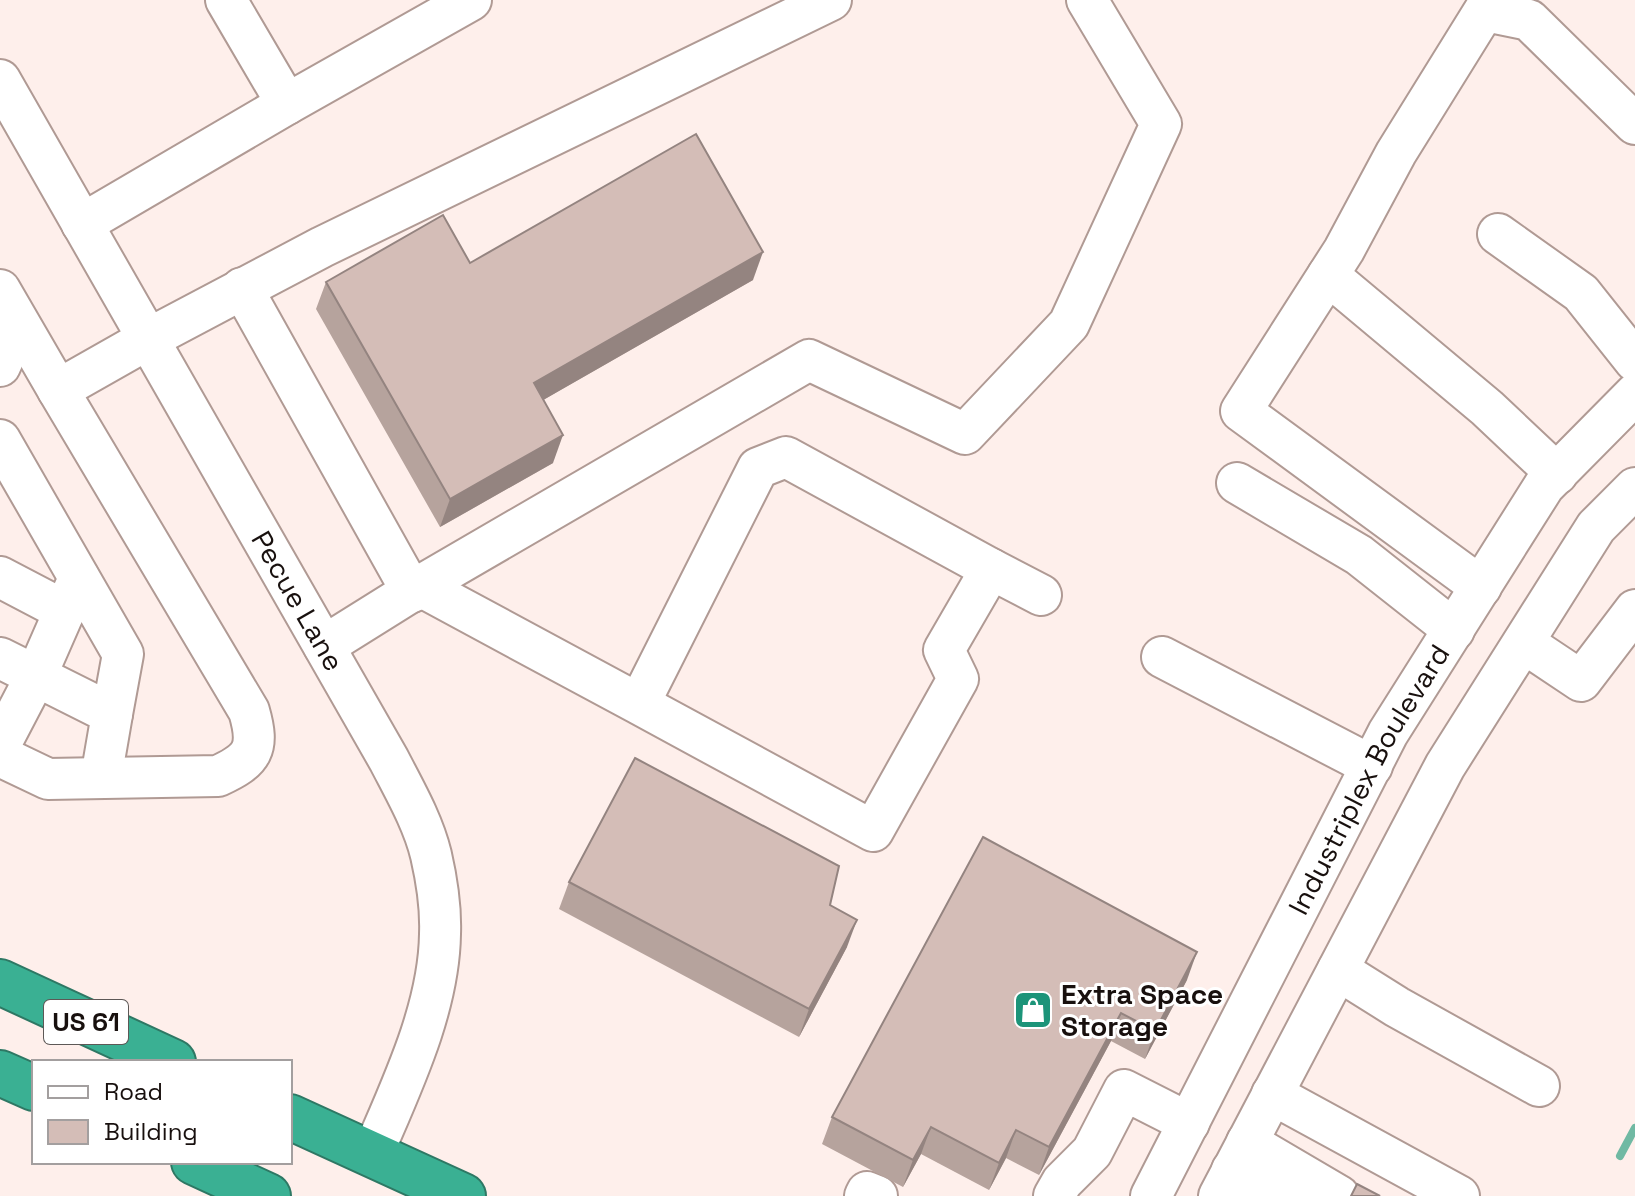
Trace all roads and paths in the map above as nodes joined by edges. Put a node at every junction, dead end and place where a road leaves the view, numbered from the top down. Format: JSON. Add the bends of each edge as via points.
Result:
{"nodes":[{"id":1,"x":226,"y":0,"type":"edge"},
{"id":2,"x":471,"y":0,"type":"edge"},
{"id":3,"x":831,"y":0,"type":"edge"},
{"id":4,"x":1087,"y":0,"type":"edge"},
{"id":5,"x":1488,"y":5,"type":"edge"},
{"id":6,"x":0,"y":80,"type":"edge"},
{"id":7,"x":287,"y":104,"type":"junction"},
{"id":8,"x":1635,"y":124,"type":"edge"},
{"id":9,"x":82,"y":224,"type":"junction"},
{"id":10,"x":1498,"y":234,"type":"dead end"},
{"id":11,"x":1328,"y":275,"type":"junction"},
{"id":12,"x":242,"y":288,"type":"junction"},
{"id":13,"x":10,"y":307,"type":"edge"},
{"id":14,"x":148,"y":339,"type":"junction"},
{"id":15,"x":1635,"y":361,"type":"edge"},
{"id":16,"x":0,"y":366,"type":"edge"},
{"id":17,"x":58,"y":390,"type":"junction"},
{"id":18,"x":1635,"y":394,"type":"edge"},
{"id":19,"x":0,"y":440,"type":"edge"},
{"id":20,"x":1557,"y":474,"type":"junction"},
{"id":21,"x":1237,"y":483,"type":"dead end"},
{"id":22,"x":1632,"y":496,"type":"edge"},
{"id":23,"x":991,"y":569,"type":"junction"},
{"id":24,"x":0,"y":577,"type":"edge"},
{"id":25,"x":1481,"y":587,"type":"junction"},
{"id":26,"x":416,"y":589,"type":"junction"},
{"id":27,"x":72,"y":594,"type":"junction"},
{"id":28,"x":1041,"y":595,"type":"dead end"},
{"id":29,"x":1635,"y":610,"type":"edge"},
{"id":30,"x":1454,"y":630,"type":"junction"},
{"id":31,"x":1524,"y":643,"type":"junction"},
{"id":32,"x":324,"y":646,"type":"junction"},
{"id":33,"x":1162,"y":657,"type":"dead end"},
{"id":34,"x":0,"y":658,"type":"edge"},
{"id":35,"x":36,"y":676,"type":"junction"},
{"id":36,"x":639,"y":704,"type":"junction"},
{"id":37,"x":112,"y":714,"type":"junction"},
{"id":38,"x":0,"y":745,"type":"edge"},
{"id":39,"x":0,"y":756,"type":"edge"},
{"id":40,"x":1372,"y":766,"type":"junction"},
{"id":41,"x":101,"y":778,"type":"junction"},
{"id":42,"x":1338,"y":970,"type":"junction"},
{"id":43,"x":0,"y":982,"type":"edge"},
{"id":44,"x":169,"y":1060,"type":"edge"},
{"id":45,"x":0,"y":1073,"type":"edge"},
{"id":46,"x":1539,"y":1086,"type":"dead end"},
{"id":47,"x":32,"y":1087,"type":"edge"},
{"id":48,"x":1272,"y":1094,"type":"junction"},
{"id":49,"x":292,"y":1118,"type":"edge"},
{"id":50,"x":1189,"y":1123,"type":"junction"},
{"id":51,"x":1338,"y":1130,"type":"junction"},
{"id":52,"x":372,"y":1155,"type":"junction"},
{"id":53,"x":198,"y":1164,"type":"edge"},
{"id":54,"x":1233,"y":1169,"type":"edge"},
{"id":55,"x":1308,"y":1192,"type":"edge"},
{"id":56,"x":268,"y":1196,"type":"edge"},
{"id":57,"x":463,"y":1196,"type":"edge"},
{"id":58,"x":865,"y":1196,"type":"edge"},
{"id":59,"x":877,"y":1196,"type":"edge"},
{"id":60,"x":1054,"y":1196,"type":"edge"},
{"id":61,"x":1151,"y":1196,"type":"edge"},
{"id":62,"x":1459,"y":1196,"type":"edge"}],
"edges":[{"from":1,"to":7,"type":"street"},
{"from":2,"to":7,"type":"street"},
{"from":3,"to":12,"type":"street"},
{"from":4,"to":26,"type":"street","via":[[1161,124],[1069,324],[965,434],[809,360]]},
{"from":5,"to":8,"type":"street","via":[[1529,20]]},
{"from":5,"to":11,"type":"street"},
{"from":6,"to":9,"type":"street","name":"Pecue Lane"},
{"from":7,"to":9,"type":"street"},
{"from":9,"to":14,"type":"street","name":"Pecue Lane"},
{"from":10,"to":15,"type":"street","via":[[1581,293]]},
{"from":11,"to":20,"type":"street"},
{"from":11,"to":25,"type":"street","via":[[1241,411]]},
{"from":12,"to":14,"type":"street"},
{"from":12,"to":26,"type":"street"},
{"from":13,"to":16,"type":"street"},
{"from":13,"to":17,"type":"street"},
{"from":14,"to":17,"type":"street"},
{"from":14,"to":32,"type":"street","name":"Pecue Lane"},
{"from":17,"to":41,"type":"street","via":[[249,711],[255,731],[251,754],[218,776]]},
{"from":18,"to":20,"type":"street","name":"Industriplex Boulevard"},
{"from":19,"to":27,"type":"street"},
{"from":20,"to":25,"type":"street","name":"Industriplex Boulevard","via":[[1544,486]]},
{"from":21,"to":30,"type":"street","via":[[1359,555]]},
{"from":22,"to":31,"type":"street","via":[[1596,527]]},
{"from":23,"to":28,"type":"street"},
{"from":23,"to":36,"type":"street","via":[[786,457],[758,468]]},
{"from":23,"to":36,"type":"street","via":[[944,650],[958,679],[873,831]]},
{"from":24,"to":27,"type":"street"},
{"from":25,"to":30,"type":"street","name":"Industriplex Boulevard"},
{"from":26,"to":32,"type":"street"},
{"from":26,"to":36,"type":"street"},
{"from":27,"to":35,"type":"street"},
{"from":27,"to":37,"type":"street","via":[[123,654]]},
{"from":29,"to":31,"type":"street","via":[[1581,681]]},
{"from":30,"to":40,"type":"street","name":"Industriplex Boulevard"},
{"from":31,"to":42,"type":"street","via":[[1445,766]]},
{"from":32,"to":52,"type":"street","name":"Pecue Lane","via":[[414,809],[439,900],[436,975],[423,1028]]},
{"from":33,"to":40,"type":"street"},
{"from":34,"to":35,"type":"street"},
{"from":35,"to":37,"type":"street"},
{"from":35,"to":38,"type":"street"},
{"from":37,"to":41,"type":"street"},
{"from":39,"to":41,"type":"street","via":[[48,779]]},
{"from":40,"to":50,"type":"street","name":"Industriplex Boulevard"},
{"from":42,"to":46,"type":"street"},
{"from":42,"to":48,"type":"street"},
{"from":43,"to":44,"type":"highway","number":"US 61"},
{"from":45,"to":47,"type":"highway"},
{"from":48,"to":51,"type":"street"},
{"from":48,"to":54,"type":"street"},
{"from":49,"to":52,"type":"highway"},
{"from":50,"to":60,"type":"street","via":[[1124,1090],[1092,1152]]},
{"from":50,"to":61,"type":"street","name":"Industriplex Boulevard"},
{"from":51,"to":55,"type":"street"},
{"from":51,"to":62,"type":"street"},
{"from":52,"to":57,"type":"highway"},
{"from":53,"to":56,"type":"highway"},
{"from":54,"to":55,"type":"street"},
{"from":58,"to":59,"type":"street"}]}
